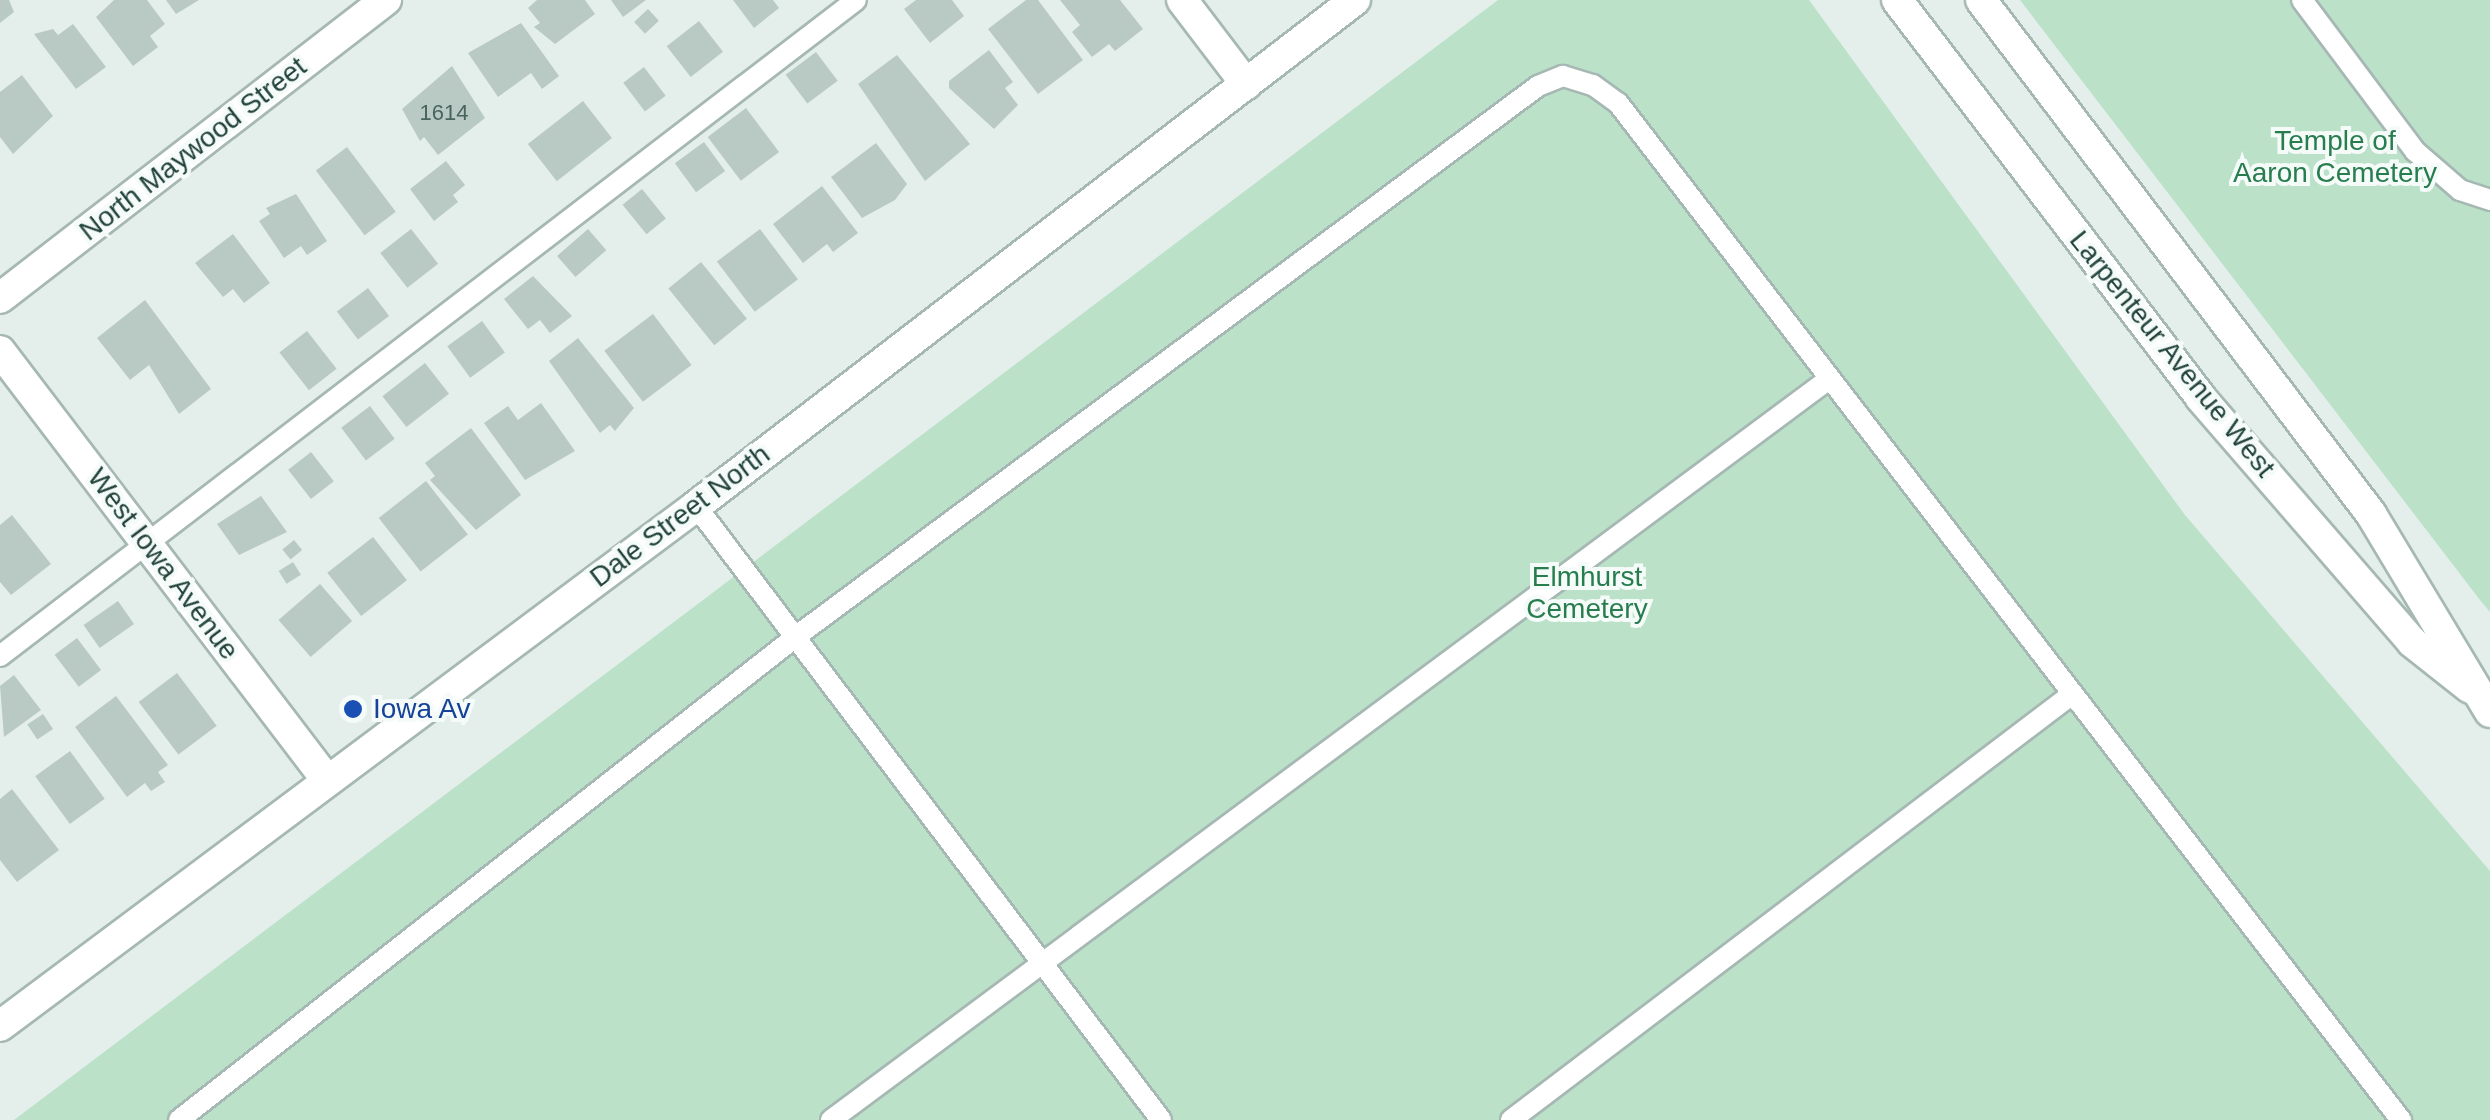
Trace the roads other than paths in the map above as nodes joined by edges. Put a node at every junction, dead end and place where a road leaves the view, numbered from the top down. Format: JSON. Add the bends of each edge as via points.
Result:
{"nodes":[{"id":1,"x":386,"y":0,"type":"edge"},
{"id":2,"x":856,"y":0,"type":"edge"},
{"id":3,"x":1182,"y":0,"type":"edge"},
{"id":4,"x":1355,"y":0,"type":"edge"},
{"id":5,"x":1897,"y":0,"type":"edge"},
{"id":6,"x":1981,"y":0,"type":"edge"},
{"id":7,"x":2302,"y":0,"type":"edge"},
{"id":8,"x":1246,"y":84,"type":"junction"},
{"id":9,"x":2490,"y":200,"type":"edge"},
{"id":10,"x":0,"y":298,"type":"edge"},
{"id":11,"x":0,"y":350,"type":"edge"},
{"id":12,"x":1829,"y":380,"type":"junction"},
{"id":13,"x":696,"y":506,"type":"junction"},
{"id":14,"x":147,"y":542,"type":"junction"},
{"id":15,"x":798,"y":635,"type":"junction"},
{"id":16,"x":0,"y":656,"type":"edge"},
{"id":17,"x":2480,"y":681,"type":"edge"},
{"id":18,"x":2071,"y":695,"type":"junction"},
{"id":19,"x":2490,"y":712,"type":"edge"},
{"id":20,"x":326,"y":778,"type":"junction"},
{"id":21,"x":1040,"y":961,"type":"junction"},
{"id":22,"x":0,"y":1026,"type":"edge"},
{"id":23,"x":179,"y":1120,"type":"edge"},
{"id":24,"x":830,"y":1120,"type":"edge"},
{"id":25,"x":1161,"y":1120,"type":"edge"},
{"id":26,"x":1511,"y":1120,"type":"edge"},
{"id":27,"x":2401,"y":1120,"type":"edge"}],
"edges":[{"from":1,"to":10,"type":"main road","name":"North Maywood Street"},
{"from":2,"to":14,"type":"lane"},
{"from":3,"to":8,"type":"main road"},
{"from":4,"to":8,"type":"main road","name":"Dale Street North"},
{"from":5,"to":17,"type":"main road","name":"Larpenteur Avenue West","via":[[2200,397],[2412,642]]},
{"from":6,"to":17,"type":"main road","name":"Larpenteur Avenue West","via":[[2370,514]]},
{"from":7,"to":9,"type":"lane","via":[[2415,151],[2460,190]]},
{"from":8,"to":13,"type":"main road","name":"Dale Street North"},
{"from":11,"to":14,"type":"main road","name":"West Iowa Avenue"},
{"from":12,"to":15,"type":"lane","via":[[1618,103],[1593,85],[1563,76],[1538,86]]},
{"from":12,"to":18,"type":"lane"},
{"from":12,"to":21,"type":"lane"},
{"from":13,"to":15,"type":"lane"},
{"from":13,"to":20,"type":"main road","name":"Dale Street North"},
{"from":14,"to":16,"type":"lane"},
{"from":14,"to":20,"type":"main road","name":"West Iowa Avenue"},
{"from":15,"to":21,"type":"lane"},
{"from":15,"to":23,"type":"lane"},
{"from":17,"to":19,"type":"main road","name":"Larpenteur Avenue West"},
{"from":18,"to":26,"type":"lane"},
{"from":18,"to":27,"type":"lane"},
{"from":20,"to":22,"type":"main road","name":"Dale Street North"},
{"from":21,"to":24,"type":"lane"},
{"from":21,"to":25,"type":"lane"}]}
